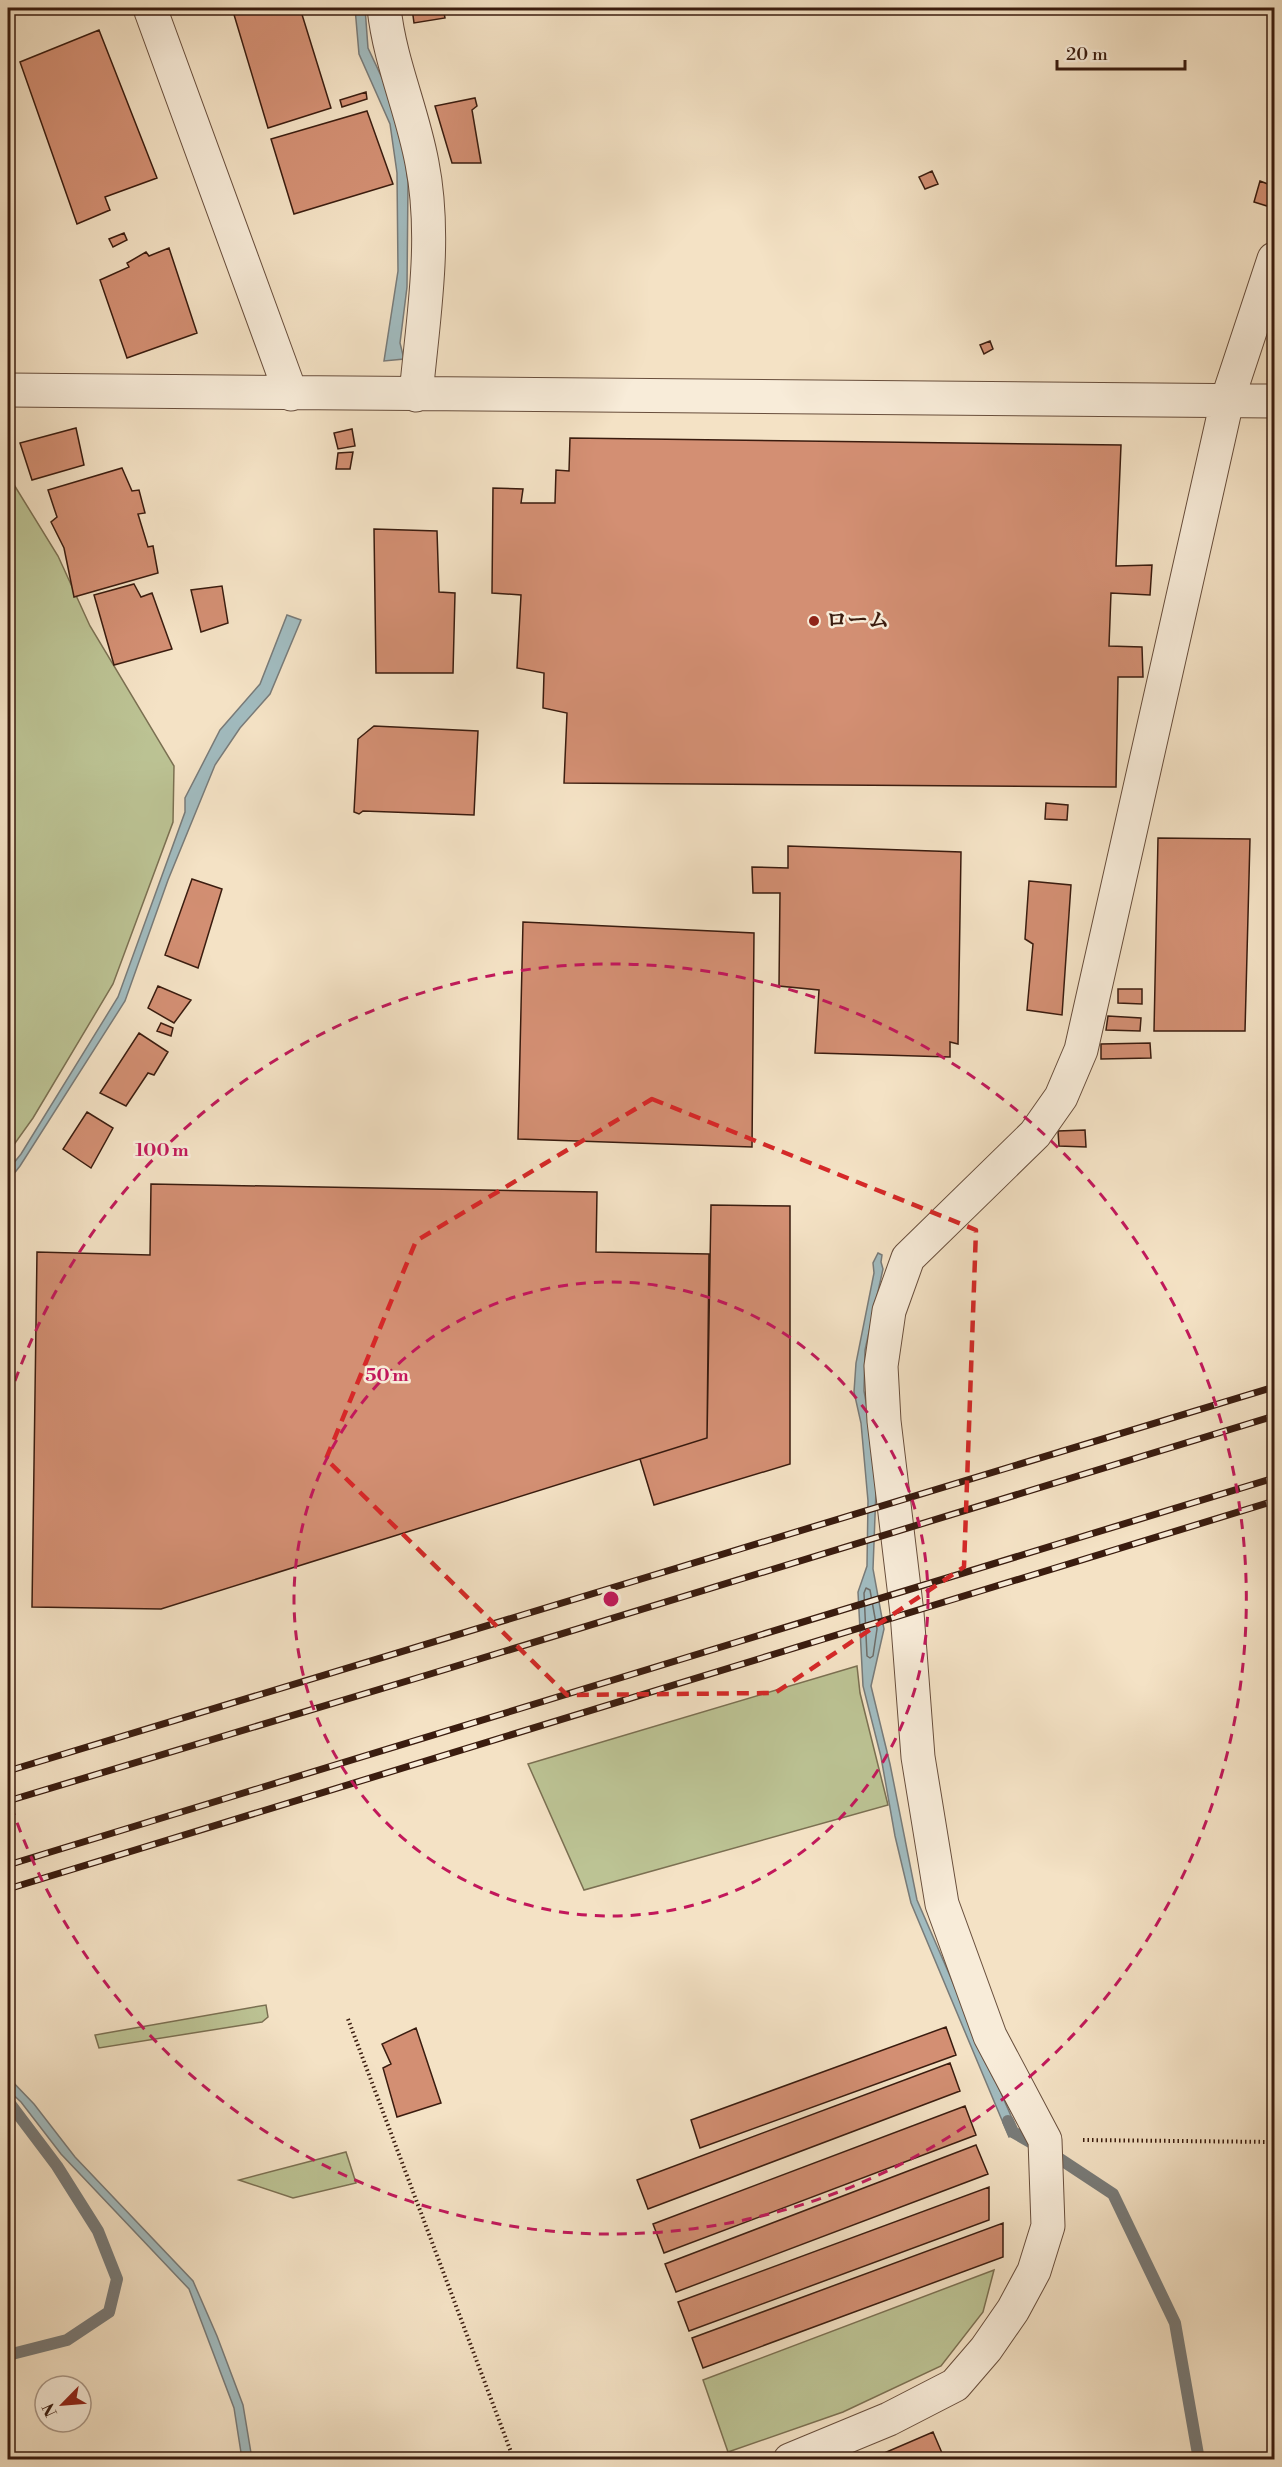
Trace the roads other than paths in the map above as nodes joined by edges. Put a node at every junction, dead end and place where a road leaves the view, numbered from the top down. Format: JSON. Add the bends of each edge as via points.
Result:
{"nodes":[{"id":1,"x":384,"y":8,"type":"edge"},
{"id":2,"x":151,"y":11,"type":"dead end"},
{"id":3,"x":1275,"y":259,"type":"edge"},
{"id":4,"x":8,"y":390,"type":"edge"},
{"id":5,"x":291,"y":394,"type":"junction"},
{"id":6,"x":416,"y":395,"type":"junction"},
{"id":7,"x":1227,"y":400,"type":"junction"},
{"id":8,"x":1275,"y":401,"type":"edge"},
{"id":9,"x":790,"y":2460,"type":"edge"}],
"edges":[{"from":1,"to":6,"type":"street","via":[[387,39],[422,163],[430,243]]},
{"from":2,"to":5,"type":"street"},
{"from":3,"to":7,"type":"street"},
{"from":4,"to":5,"type":"street"},
{"from":5,"to":6,"type":"street"},
{"from":6,"to":7,"type":"street"},
{"from":7,"to":8,"type":"street"},
{"from":7,"to":9,"type":"street","via":[[1081,1050],[1061,1097],[1035,1134],[908,1258],[890,1311],[881,1366],[918,1757],[942,1904],[990,2036],[1045,2140],[1048,2226],[1034,2271],[1013,2310],[955,2385],[889,2419]]}]}
